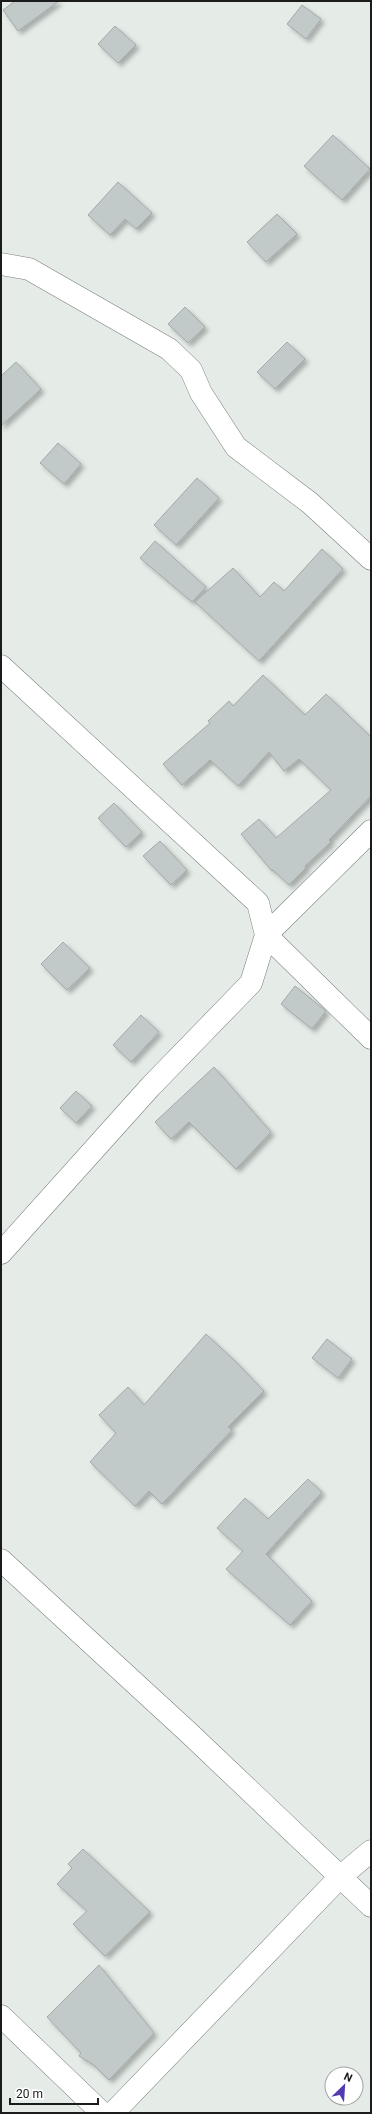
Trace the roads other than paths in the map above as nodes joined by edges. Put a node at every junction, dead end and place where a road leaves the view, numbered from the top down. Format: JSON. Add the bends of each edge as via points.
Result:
{"nodes":[{"id":1,"x":1,"y":264,"type":"edge"},
{"id":2,"x":371,"y":559,"type":"edge"},
{"id":3,"x":1,"y":666,"type":"edge"},
{"id":4,"x":371,"y":831,"type":"edge"},
{"id":5,"x":266,"y":935,"type":"junction"},
{"id":6,"x":371,"y":1038,"type":"edge"},
{"id":7,"x":1,"y":1253,"type":"edge"},
{"id":8,"x":1,"y":1560,"type":"edge"},
{"id":9,"x":371,"y":1851,"type":"edge"},
{"id":10,"x":340,"y":1877,"type":"junction"},
{"id":11,"x":371,"y":1906,"type":"edge"},
{"id":12,"x":1,"y":2016,"type":"edge"},
{"id":13,"x":102,"y":2113,"type":"edge"},
{"id":14,"x":113,"y":2113,"type":"edge"}],
"edges":[{"from":1,"to":2,"type":"street","via":[[29,269],[169,349],[191,370],[201,393],[236,447],[310,503]]},
{"from":3,"to":5,"type":"street","via":[[258,903]]},
{"from":4,"to":5,"type":"street"},
{"from":5,"to":6,"type":"street"},
{"from":5,"to":7,"type":"street","via":[[251,983],[151,1086]]},
{"from":8,"to":10,"type":"street","via":[[189,1733]]},
{"from":9,"to":10,"type":"street"},
{"from":10,"to":11,"type":"street"},
{"from":10,"to":14,"type":"street"},
{"from":12,"to":13,"type":"street"}]}
